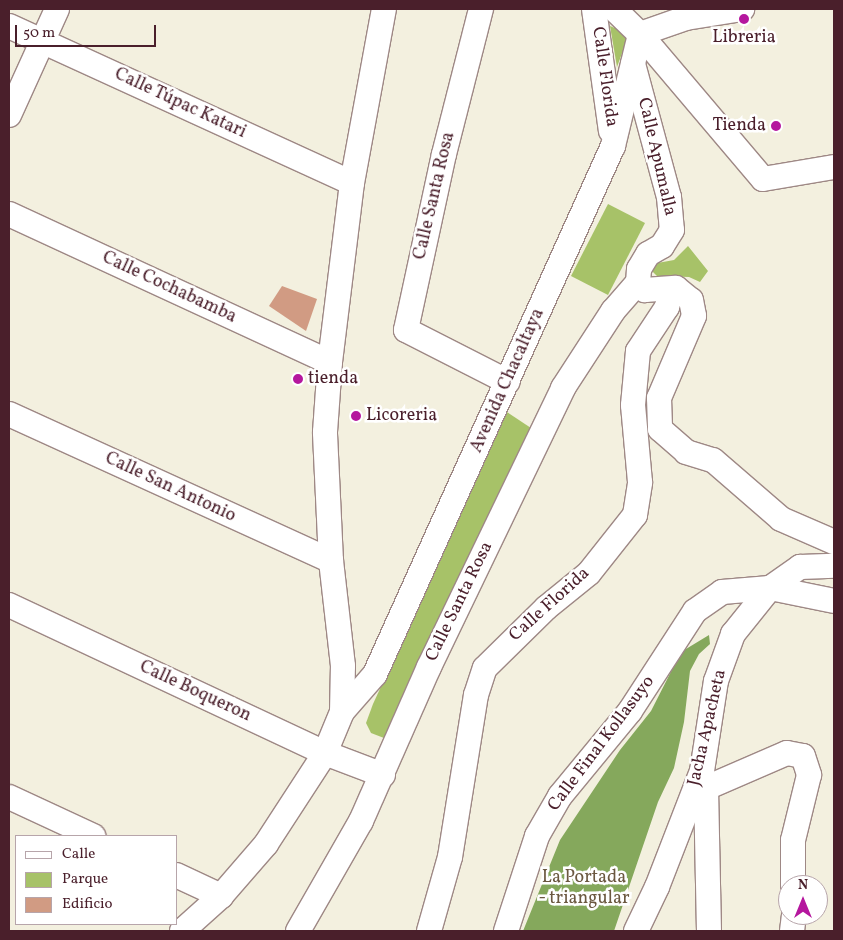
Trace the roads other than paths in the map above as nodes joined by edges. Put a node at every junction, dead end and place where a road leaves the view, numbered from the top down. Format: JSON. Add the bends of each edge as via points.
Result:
{"nodes":[{"id":1,"x":57,"y":9,"type":"edge"},
{"id":2,"x":384,"y":9,"type":"edge"},
{"id":3,"x":481,"y":9,"type":"edge"},
{"id":4,"x":594,"y":9,"type":"edge"},
{"id":5,"x":614,"y":9,"type":"edge"},
{"id":6,"x":742,"y":9,"type":"edge"},
{"id":7,"x":685,"y":13,"type":"edge"},
{"id":8,"x":9,"y":26,"type":"edge"},
{"id":9,"x":640,"y":34,"type":"junction"},
{"id":10,"x":42,"y":41,"type":"junction"},
{"id":11,"x":632,"y":60,"type":"junction"},
{"id":12,"x":9,"y":115,"type":"edge"},
{"id":13,"x":613,"y":146,"type":"junction"},
{"id":14,"x":834,"y":167,"type":"edge"},
{"id":15,"x":352,"y":183,"type":"junction"},
{"id":16,"x":9,"y":214,"type":"edge"},
{"id":17,"x":638,"y":282,"type":"junction"},
{"id":18,"x":671,"y":289,"type":"junction"},
{"id":19,"x":330,"y":362,"type":"junction"},
{"id":20,"x":508,"y":382,"type":"junction"},
{"id":21,"x":9,"y":414,"type":"edge"},
{"id":22,"x":834,"y":542,"type":"edge"},
{"id":23,"x":331,"y":561,"type":"junction"},
{"id":24,"x":834,"y":566,"type":"edge"},
{"id":25,"x":770,"y":588,"type":"junction"},
{"id":26,"x":834,"y":601,"type":"edge"},
{"id":27,"x":9,"y":605,"type":"edge"},
{"id":28,"x":342,"y":712,"type":"junction"},
{"id":29,"x":325,"y":753,"type":"junction"},
{"id":30,"x":383,"y":775,"type":"junction"},
{"id":31,"x":704,"y":780,"type":"junction"},
{"id":32,"x":9,"y":797,"type":"edge"},
{"id":33,"x":91,"y":835,"type":"edge"},
{"id":34,"x":793,"y":875,"type":"edge"},
{"id":35,"x":178,"y":876,"type":"edge"},
{"id":36,"x":221,"y":896,"type":"junction"},
{"id":37,"x":182,"y":931,"type":"edge"},
{"id":38,"x":298,"y":931,"type":"edge"},
{"id":39,"x":429,"y":931,"type":"edge"},
{"id":40,"x":506,"y":931,"type":"edge"},
{"id":41,"x":636,"y":931,"type":"edge"},
{"id":42,"x":709,"y":931,"type":"edge"}],
"edges":[{"from":1,"to":10,"type":"street"},
{"from":2,"to":15,"type":"street","name":"Avenida Chacaltaya"},
{"from":3,"to":20,"type":"street","name":"Calle Santa Rosa","via":[[444,154],[406,330]]},
{"from":4,"to":13,"type":"street","name":"Calle Florida"},
{"from":5,"to":9,"type":"street"},
{"from":6,"to":7,"type":"street"},
{"from":7,"to":9,"type":"street"},
{"from":8,"to":10,"type":"street","name":"Calle Túpac Katari"},
{"from":9,"to":11,"type":"street","name":"Avenida Chacaltaya"},
{"from":9,"to":14,"type":"street","via":[[763,179]]},
{"from":10,"to":12,"type":"street"},
{"from":10,"to":15,"type":"street","name":"Calle Túpac Katari"},
{"from":11,"to":13,"type":"street","name":"Avenida Chacaltaya"},
{"from":11,"to":17,"type":"street","name":"Calle Apumalla","via":[[669,197],[672,230],[662,246],[648,254],[639,269]]},
{"from":13,"to":20,"type":"street","name":"Avenida Chacaltaya"},
{"from":15,"to":19,"type":"street","name":"Avenida Chacaltaya"},
{"from":16,"to":19,"type":"street","name":"Calle Cochabamba"},
{"from":17,"to":18,"type":"street","via":[[646,290]]},
{"from":17,"to":30,"type":"street","name":"Calle Santa Rosa","via":[[613,311],[563,388],[429,667]]},
{"from":18,"to":22,"type":"street","via":[[676,288],[691,300],[694,316],[659,398],[660,429],[686,452],[713,460],[781,519]]},
{"from":18,"to":39,"type":"street","name":"Calle Florida","via":[[667,307],[638,351],[633,405],[640,482],[635,515],[589,573],[546,608],[485,668],[476,695],[450,857]]},
{"from":19,"to":23,"type":"street","name":"Avenida Chacaltaya","via":[[325,432]]},
{"from":20,"to":28,"type":"street","name":"Avenida Chacaltaya","via":[[375,674]]},
{"from":21,"to":23,"type":"street","name":"Calle San Antonio"},
{"from":23,"to":28,"type":"street","name":"Avenida Chacaltaya","via":[[343,666]]},
{"from":24,"to":25,"type":"street","via":[[800,567]]},
{"from":25,"to":26,"type":"street"},
{"from":25,"to":31,"type":"street","name":"Jacha Apacheta","via":[[734,634],[716,681]]},
{"from":25,"to":40,"type":"street","name":"Calle Final Kollasuyo","via":[[722,592],[695,611],[630,711],[560,796],[537,836]]},
{"from":27,"to":29,"type":"street","name":"Calle Boqueron"},
{"from":28,"to":29,"type":"street","name":"Avenida Chacaltaya"},
{"from":29,"to":30,"type":"street","name":"Calle Boqueron"},
{"from":29,"to":36,"type":"street","name":"Avenida Chacaltaya","via":[[266,844]]},
{"from":30,"to":38,"type":"street","name":"Calle Santa Rosa"},
{"from":31,"to":34,"type":"street","via":[[787,753],[803,756],[809,775],[793,840]]},
{"from":31,"to":41,"type":"street","name":"Jacha Apacheta"},
{"from":31,"to":42,"type":"street"},
{"from":32,"to":33,"type":"street"},
{"from":35,"to":36,"type":"street"},
{"from":36,"to":37,"type":"street","name":"Avenida Chacaltaya"}]}
